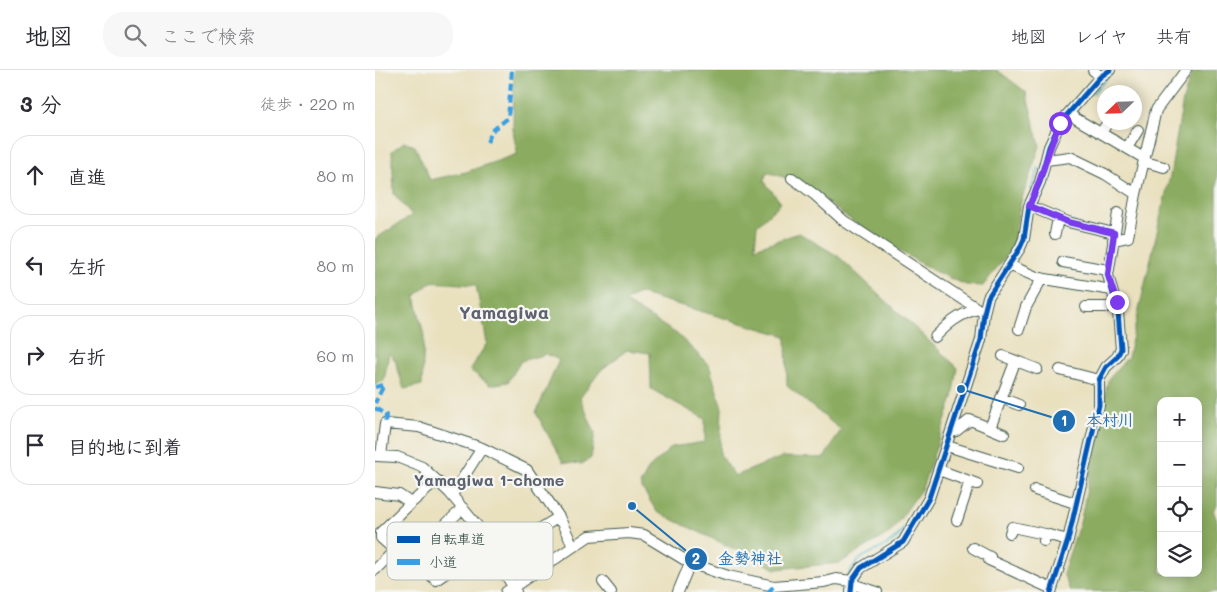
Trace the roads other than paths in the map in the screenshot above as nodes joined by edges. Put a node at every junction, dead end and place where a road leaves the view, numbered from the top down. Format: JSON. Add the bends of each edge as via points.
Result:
{"nodes":[{"id":1,"x":1110,"y":70,"type":"edge"},
{"id":2,"x":1187,"y":70,"type":"edge"},
{"id":3,"x":1097,"y":73,"type":"edge"},
{"id":4,"x":1070,"y":116,"type":"junction"},
{"id":5,"x":1103,"y":130,"type":"edge"},
{"id":6,"x":1138,"y":130,"type":"dead end"},
{"id":7,"x":1101,"y":134,"type":"junction"},
{"id":8,"x":1127,"y":148,"type":"junction"},
{"id":9,"x":1046,"y":160,"type":"junction"},
{"id":10,"x":1143,"y":160,"type":"junction"},
{"id":11,"x":1164,"y":167,"type":"dead end"},
{"id":12,"x":792,"y":178,"type":"dead end"},
{"id":13,"x":1136,"y":194,"type":"junction"},
{"id":14,"x":1029,"y":206,"type":"junction"},
{"id":15,"x":1118,"y":212,"type":"dead end"},
{"id":16,"x":1057,"y":218,"type":"junction"},
{"id":17,"x":1087,"y":228,"type":"junction"},
{"id":18,"x":1055,"y":234,"type":"dead end"},
{"id":19,"x":1114,"y":236,"type":"junction"},
{"id":20,"x":1085,"y":239,"type":"dead end"},
{"id":21,"x":1068,"y":265,"type":"dead end"},
{"id":22,"x":1009,"y":266,"type":"junction"},
{"id":23,"x":1109,"y":270,"type":"junction"},
{"id":24,"x":1042,"y":278,"type":"junction"},
{"id":25,"x":1112,"y":290,"type":"junction"},
{"id":26,"x":1086,"y":307,"type":"dead end"},
{"id":27,"x":1117,"y":308,"type":"junction"},
{"id":28,"x":979,"y":311,"type":"junction"},
{"id":29,"x":1019,"y":329,"type":"dead end"},
{"id":30,"x":935,"y":337,"type":"dead end"},
{"id":31,"x":1003,"y":356,"type":"dead end"},
{"id":32,"x":1015,"y":362,"type":"junction"},
{"id":33,"x":1037,"y":369,"type":"dead end"},
{"id":34,"x":1060,"y":370,"type":"dead end"},
{"id":35,"x":1099,"y":380,"type":"junction"},
{"id":36,"x":1001,"y":398,"type":"junction"},
{"id":37,"x":1019,"y":405,"type":"dead end"},
{"id":38,"x":990,"y":428,"type":"junction"},
{"id":39,"x":953,"y":430,"type":"junction"},
{"id":40,"x":1004,"y":434,"type":"dead end"},
{"id":41,"x":947,"y":446,"type":"junction"},
{"id":42,"x":482,"y":448,"type":"junction"},
{"id":43,"x":378,"y":456,"type":"edge"},
{"id":44,"x":1018,"y":468,"type":"dead end"},
{"id":45,"x":939,"y":470,"type":"junction"},
{"id":46,"x":437,"y":481,"type":"junction"},
{"id":47,"x":1035,"y":490,"type":"dead end"},
{"id":48,"x":375,"y":492,"type":"edge"},
{"id":49,"x":452,"y":495,"type":"junction"},
{"id":50,"x":411,"y":503,"type":"junction"},
{"id":51,"x":1075,"y":503,"type":"junction"},
{"id":52,"x":463,"y":508,"type":"junction"},
{"id":53,"x":559,"y":517,"type":"junction"},
{"id":54,"x":956,"y":520,"type":"dead end"},
{"id":55,"x":391,"y":522,"type":"edge"},
{"id":56,"x":449,"y":522,"type":"edge"},
{"id":57,"x":474,"y":522,"type":"edge"},
{"id":58,"x":551,"y":522,"type":"edge"},
{"id":59,"x":387,"y":526,"type":"edge"},
{"id":60,"x":1010,"y":533,"type":"dead end"},
{"id":61,"x":1068,"y":540,"type":"junction"},
{"id":62,"x":387,"y":543,"type":"edge"},
{"id":63,"x":573,"y":546,"type":"junction"},
{"id":64,"x":973,"y":548,"type":"dead end"},
{"id":65,"x":387,"y":558,"type":"edge"},
{"id":66,"x":553,"y":561,"type":"edge"},
{"id":67,"x":690,"y":563,"type":"junction"},
{"id":68,"x":375,"y":570,"type":"edge"},
{"id":69,"x":526,"y":580,"type":"edge"},
{"id":70,"x":603,"y":582,"type":"dead end"},
{"id":71,"x":852,"y":585,"type":"edge"},
{"id":72,"x":511,"y":591,"type":"edge"},
{"id":73,"x":1051,"y":591,"type":"edge"},
{"id":74,"x":611,"y":592,"type":"edge"},
{"id":75,"x":679,"y":592,"type":"edge"},
{"id":76,"x":877,"y":592,"type":"edge"}],
"edges":[{"from":1,"to":3,"type":"street"},
{"from":2,"to":10,"type":"street","via":[[1156,110]]},
{"from":3,"to":4,"type":"street"},
{"from":4,"to":7,"type":"street"},
{"from":4,"to":9,"type":"street","via":[[1060,123]]},
{"from":5,"to":7,"type":"street"},
{"from":6,"to":8,"type":"street"},
{"from":7,"to":8,"type":"street"},
{"from":8,"to":10,"type":"street"},
{"from":9,"to":13,"type":"street","via":[[1071,157]]},
{"from":9,"to":14,"type":"street"},
{"from":10,"to":11,"type":"street"},
{"from":10,"to":13,"type":"street"},
{"from":12,"to":28,"type":"street","via":[[844,221]]},
{"from":13,"to":19,"type":"street","via":[[1128,237]]},
{"from":14,"to":16,"type":"street"},
{"from":14,"to":22,"type":"street","via":[[1024,239]]},
{"from":15,"to":19,"type":"street"},
{"from":16,"to":17,"type":"street"},
{"from":16,"to":18,"type":"street"},
{"from":17,"to":19,"type":"street"},
{"from":17,"to":20,"type":"street"},
{"from":19,"to":23,"type":"street"},
{"from":21,"to":23,"type":"street"},
{"from":22,"to":24,"type":"street"},
{"from":22,"to":28,"type":"street"},
{"from":23,"to":25,"type":"street"},
{"from":24,"to":25,"type":"street"},
{"from":24,"to":29,"type":"street"},
{"from":25,"to":27,"type":"street"},
{"from":26,"to":27,"type":"street"},
{"from":27,"to":35,"type":"street","via":[[1121,349]]},
{"from":28,"to":30,"type":"street","via":[[951,321]]},
{"from":28,"to":39,"type":"street","via":[[981,340]]},
{"from":31,"to":32,"type":"street"},
{"from":32,"to":33,"type":"street"},
{"from":32,"to":36,"type":"street"},
{"from":34,"to":35,"type":"street"},
{"from":35,"to":51,"type":"street","via":[[1099,405]]},
{"from":36,"to":37,"type":"street"},
{"from":36,"to":38,"type":"street"},
{"from":38,"to":39,"type":"street","via":[[970,420]]},
{"from":38,"to":40,"type":"street"},
{"from":39,"to":41,"type":"street"},
{"from":41,"to":44,"type":"street"},
{"from":41,"to":45,"type":"street"},
{"from":42,"to":43,"type":"street","via":[[419,427],[385,424]]},
{"from":42,"to":49,"type":"street"},
{"from":42,"to":53,"type":"street","via":[[527,470]]},
{"from":43,"to":46,"type":"street","via":[[397,458],[422,467]]},
{"from":45,"to":54,"type":"street","via":[[973,482]]},
{"from":45,"to":71,"type":"street","via":[[929,498],[903,542],[861,568]]},
{"from":46,"to":49,"type":"street"},
{"from":46,"to":50,"type":"street"},
{"from":47,"to":51,"type":"street"},
{"from":48,"to":50,"type":"street","via":[[399,495]]},
{"from":49,"to":52,"type":"street"},
{"from":50,"to":55,"type":"street"},
{"from":51,"to":61,"type":"street"},
{"from":52,"to":56,"type":"street"},
{"from":52,"to":57,"type":"street"},
{"from":53,"to":58,"type":"street"},
{"from":53,"to":63,"type":"street"},
{"from":59,"to":62,"type":"street","via":[[381,532],[381,538]]},
{"from":60,"to":61,"type":"street","via":[[1012,527]]},
{"from":61,"to":73,"type":"street"},
{"from":63,"to":66,"type":"street"},
{"from":63,"to":67,"type":"street","via":[[599,534],[644,534]]},
{"from":64,"to":73,"type":"street","via":[[990,557],[987,563]]},
{"from":65,"to":68,"type":"street"},
{"from":67,"to":71,"type":"street","via":[[728,576],[774,586],[836,579]]},
{"from":67,"to":75,"type":"street"},
{"from":69,"to":72,"type":"street"},
{"from":70,"to":74,"type":"street"},
{"from":71,"to":76,"type":"street"}]}
